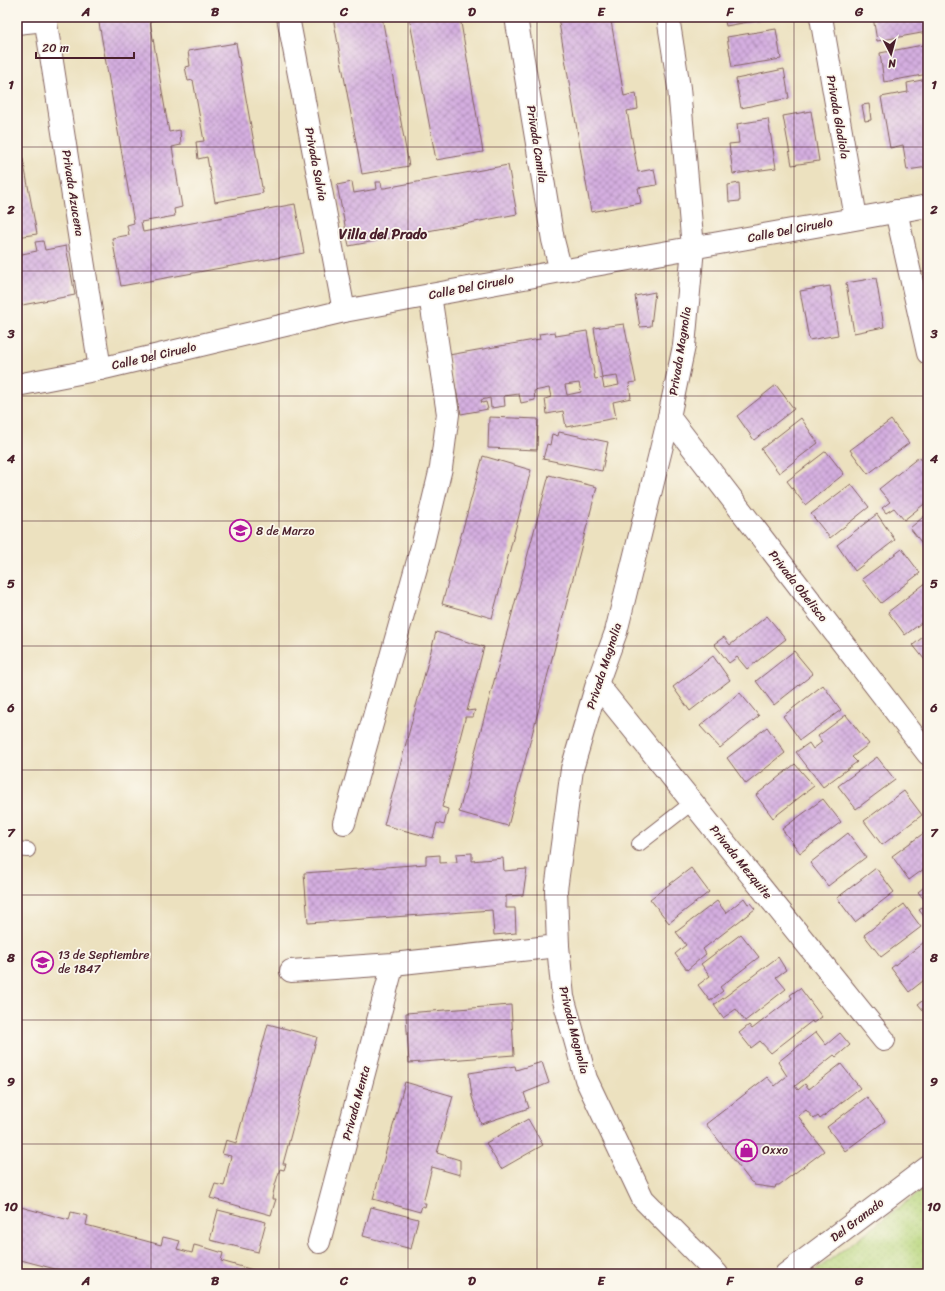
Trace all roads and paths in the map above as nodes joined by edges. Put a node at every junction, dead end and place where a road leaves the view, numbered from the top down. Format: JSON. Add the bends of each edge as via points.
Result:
{"nodes":[{"id":1,"x":288,"y":17,"type":"edge"},
{"id":2,"x":516,"y":17,"type":"edge"},
{"id":3,"x":668,"y":17,"type":"edge"},
{"id":4,"x":821,"y":17,"type":"edge"},
{"id":5,"x":46,"y":20,"type":"edge"},
{"id":6,"x":17,"y":27,"type":"edge"},
{"id":7,"x":928,"y":206,"type":"edge"},
{"id":8,"x":896,"y":211,"type":"junction"},
{"id":9,"x":856,"y":218,"type":"junction"},
{"id":10,"x":693,"y":248,"type":"junction"},
{"id":11,"x":561,"y":271,"type":"junction"},
{"id":12,"x":430,"y":295,"type":"junction"},
{"id":13,"x":344,"y":311,"type":"junction"},
{"id":14,"x":928,"y":353,"type":"edge"},
{"id":15,"x":100,"y":369,"type":"junction"},
{"id":16,"x":17,"y":385,"type":"edge"},
{"id":17,"x":669,"y":417,"type":"junction"},
{"id":18,"x":597,"y":684,"type":"junction"},
{"id":19,"x":928,"y":754,"type":"edge"},
{"id":20,"x":693,"y":802,"type":"junction"},
{"id":21,"x":344,"y":823,"type":"dead end"},
{"id":22,"x":640,"y":844,"type":"dead end"},
{"id":23,"x":558,"y":946,"type":"junction"},
{"id":24,"x":394,"y":964,"type":"junction"},
{"id":25,"x":291,"y":971,"type":"dead end"},
{"id":26,"x":884,"y":1040,"type":"dead end"},
{"id":27,"x":928,"y":1167,"type":"edge"},
{"id":28,"x":319,"y":1242,"type":"dead end"},
{"id":29,"x":716,"y":1274,"type":"edge"},
{"id":30,"x":786,"y":1274,"type":"edge"}],
"edges":[{"from":1,"to":13,"type":"street","name":"Privada Salvia"},
{"from":2,"to":11,"type":"street","name":"Privada Camila","via":[[553,240]]},
{"from":3,"to":10,"type":"street","name":"Privada Magnolia","via":[[679,88]]},
{"from":4,"to":9,"type":"street","name":"Privada Gladiola"},
{"from":5,"to":6,"type":"lane"},
{"from":5,"to":15,"type":"street","name":"Privada Azucena"},
{"from":7,"to":8,"type":"street","name":"Calle Del Ciruelo"},
{"from":8,"to":9,"type":"street","name":"Calle Del Ciruelo"},
{"from":8,"to":14,"type":"street"},
{"from":9,"to":10,"type":"street","name":"Calle Del Ciruelo"},
{"from":10,"to":11,"type":"street","name":"Calle Del Ciruelo"},
{"from":10,"to":17,"type":"street","name":"Privada Magnolia","via":[[684,346]]},
{"from":11,"to":12,"type":"street","name":"Calle Del Ciruelo"},
{"from":12,"to":13,"type":"street","name":"Calle Del Ciruelo"},
{"from":12,"to":21,"type":"street","via":[[448,414],[441,468]]},
{"from":13,"to":15,"type":"street","name":"Calle Del Ciruelo"},
{"from":15,"to":16,"type":"street","name":"Calle Del Ciruelo"},
{"from":17,"to":18,"type":"street","name":"Privada Magnolia","via":[[616,632]]},
{"from":17,"to":19,"type":"street","name":"Privada Obelisco"},
{"from":18,"to":20,"type":"street","name":"Privada Mezquite"},
{"from":18,"to":23,"type":"street","name":"Privada Magnolia","via":[[572,769],[556,890]]},
{"from":20,"to":22,"type":"lane"},
{"from":20,"to":26,"type":"street","name":"Privada Mezquite"},
{"from":23,"to":24,"type":"street"},
{"from":23,"to":29,"type":"street","name":"Privada Magnolia","via":[[563,997],[586,1079],[643,1199]]},
{"from":24,"to":25,"type":"street"},
{"from":24,"to":28,"type":"street","name":"Privada Menta"},
{"from":27,"to":30,"type":"street","name":"Del Granado"}]}
